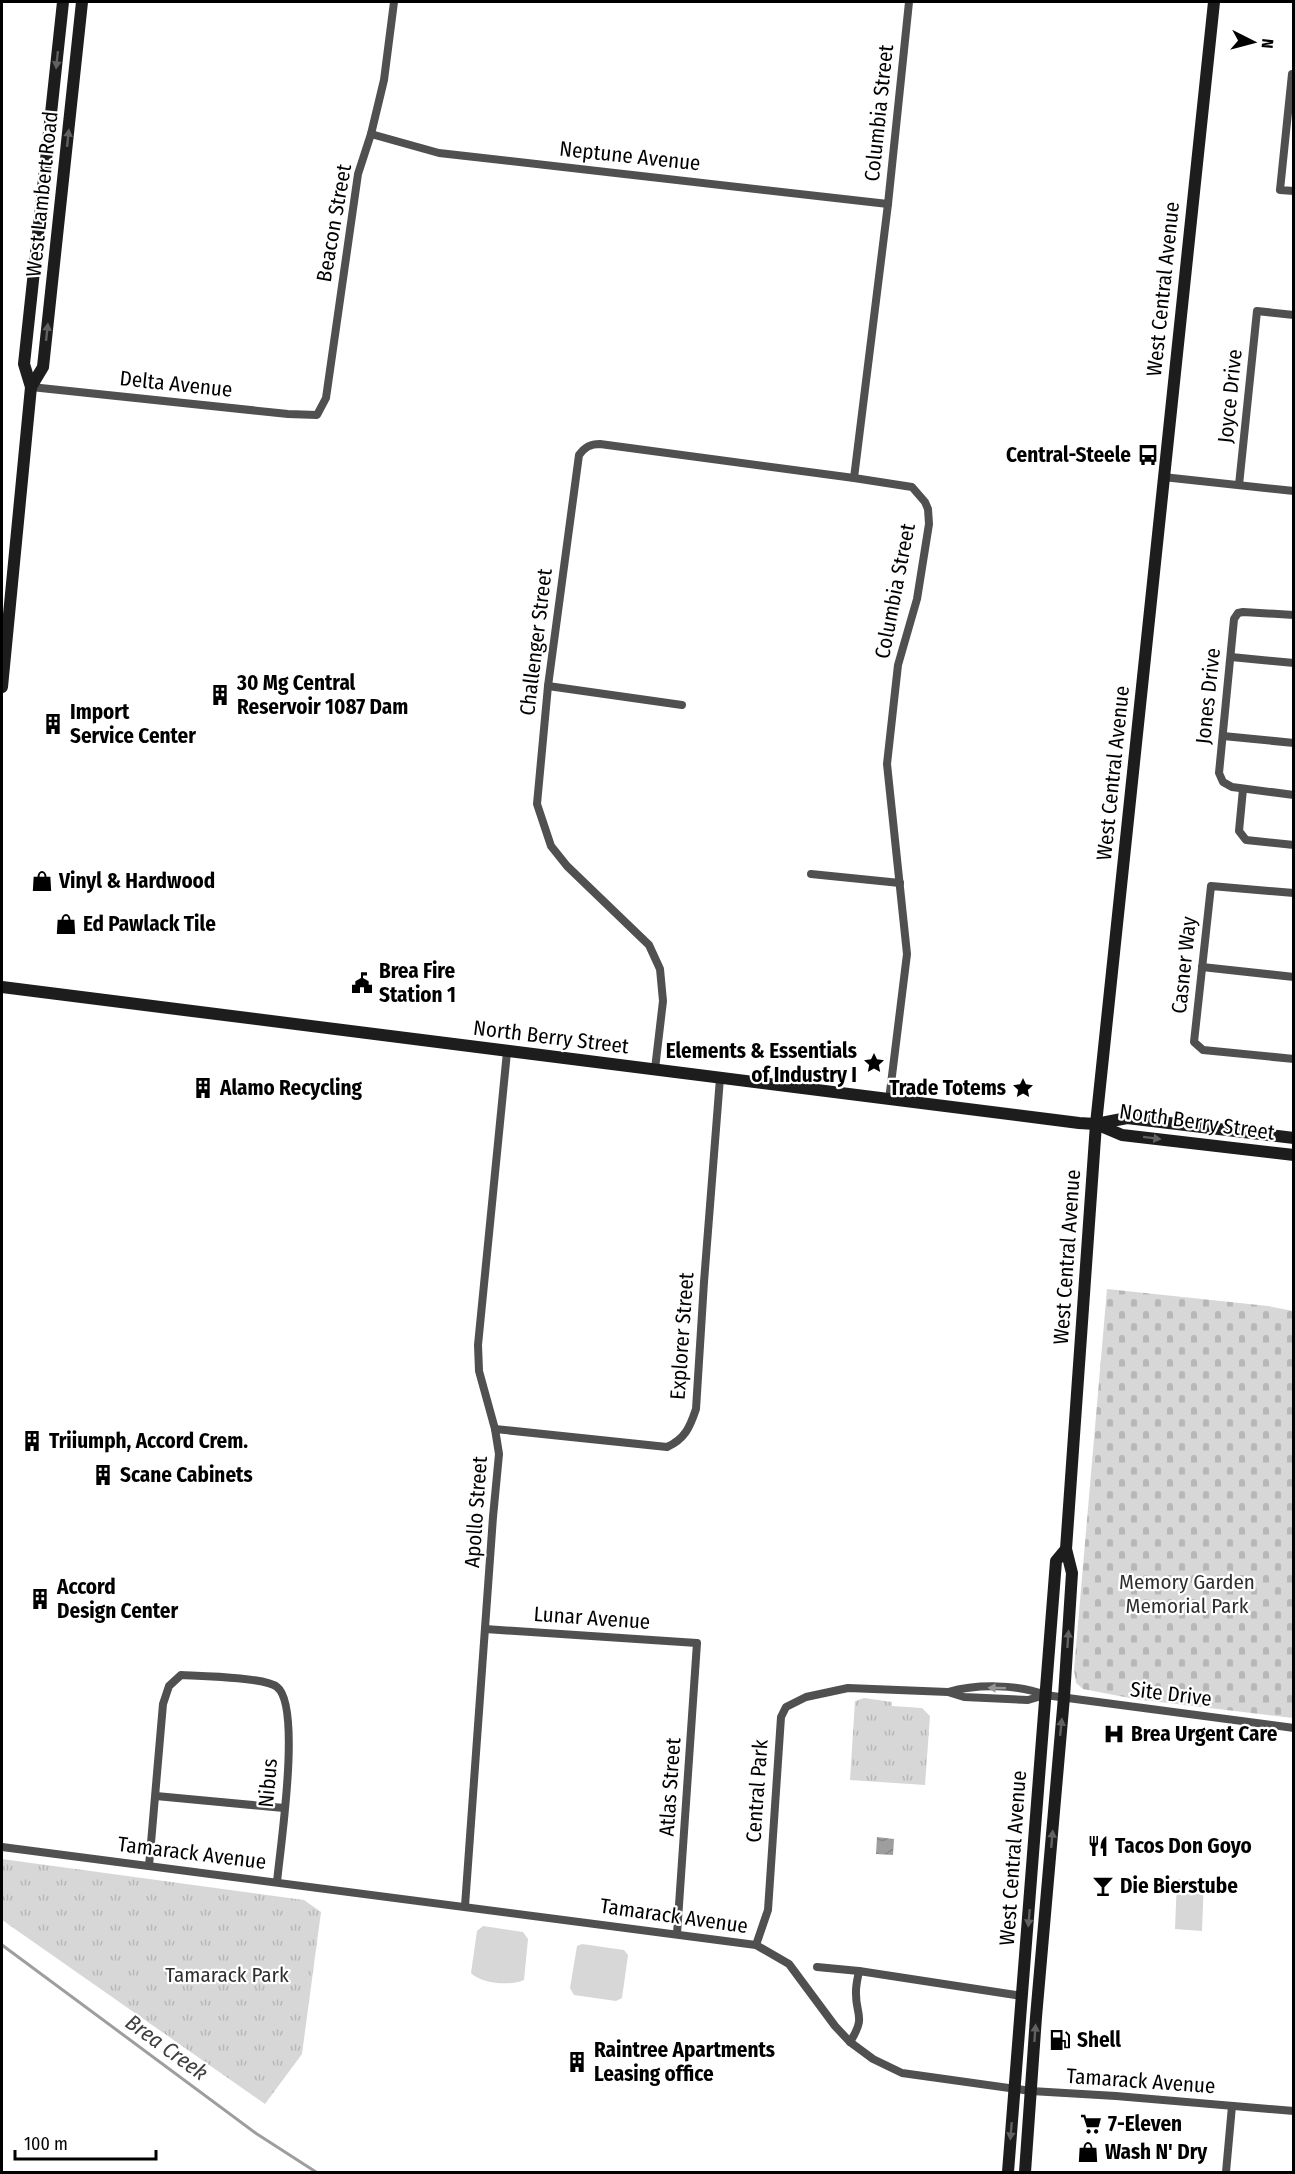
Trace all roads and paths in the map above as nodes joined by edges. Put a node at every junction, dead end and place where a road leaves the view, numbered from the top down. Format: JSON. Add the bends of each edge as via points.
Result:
{"nodes":[{"id":1,"x":63,"y":2,"type":"edge"},
{"id":2,"x":82,"y":2,"type":"edge"},
{"id":3,"x":394,"y":2,"type":"edge"},
{"id":4,"x":909,"y":2,"type":"edge"},
{"id":5,"x":1214,"y":2,"type":"edge"},
{"id":6,"x":1293,"y":74,"type":"edge"},
{"id":7,"x":371,"y":134,"type":"junction"},
{"id":8,"x":1293,"y":192,"type":"edge"},
{"id":9,"x":888,"y":204,"type":"junction"},
{"id":10,"x":1293,"y":315,"type":"edge"},
{"id":11,"x":31,"y":387,"type":"junction"},
{"id":12,"x":316,"y":415,"type":"joint"},
{"id":13,"x":1163,"y":477,"type":"junction"},
{"id":14,"x":854,"y":478,"type":"junction"},
{"id":15,"x":1239,"y":486,"type":"junction"},
{"id":16,"x":1293,"y":491,"type":"edge"},
{"id":17,"x":1293,"y":615,"type":"edge"},
{"id":18,"x":1231,"y":657,"type":"junction"},
{"id":19,"x":1293,"y":663,"type":"edge"},
{"id":20,"x":548,"y":686,"type":"junction"},
{"id":21,"x":2,"y":687,"type":"edge"},
{"id":22,"x":682,"y":705,"type":"dead end"},
{"id":23,"x":1223,"y":736,"type":"junction"},
{"id":24,"x":1293,"y":743,"type":"edge"},
{"id":25,"x":1243,"y":789,"type":"junction"},
{"id":26,"x":1293,"y":795,"type":"edge"},
{"id":27,"x":1293,"y":845,"type":"edge"},
{"id":28,"x":811,"y":874,"type":"dead end"},
{"id":29,"x":900,"y":883,"type":"junction"},
{"id":30,"x":1293,"y":893,"type":"edge"},
{"id":31,"x":1202,"y":967,"type":"junction"},
{"id":32,"x":1293,"y":977,"type":"edge"},
{"id":33,"x":2,"y":987,"type":"edge"},
{"id":34,"x":507,"y":1052,"type":"junction"},
{"id":35,"x":1293,"y":1059,"type":"edge"},
{"id":36,"x":655,"y":1069,"type":"junction"},
{"id":37,"x":720,"y":1078,"type":"junction"},
{"id":38,"x":889,"y":1100,"type":"junction"},
{"id":39,"x":1096,"y":1124,"type":"junction"},
{"id":40,"x":1293,"y":1138,"type":"edge"},
{"id":41,"x":1293,"y":1155,"type":"edge"},
{"id":42,"x":495,"y":1429,"type":"junction"},
{"id":43,"x":1066,"y":1549,"type":"junction"},
{"id":44,"x":485,"y":1629,"type":"junction"},
{"id":45,"x":697,"y":1643,"type":"joint"},
{"id":46,"x":850,"y":1688,"type":"joint"},
{"id":47,"x":1045,"y":1695,"type":"junction"},
{"id":48,"x":1064,"y":1697,"type":"junction"},
{"id":49,"x":1293,"y":1728,"type":"edge"},
{"id":50,"x":156,"y":1796,"type":"junction"},
{"id":51,"x":284,"y":1809,"type":"junction"},
{"id":52,"x":2,"y":1847,"type":"edge"},
{"id":53,"x":149,"y":1866,"type":"junction"},
{"id":54,"x":277,"y":1882,"type":"junction"},
{"id":55,"x":465,"y":1906,"type":"junction"},
{"id":56,"x":677,"y":1934,"type":"junction"},
{"id":57,"x":756,"y":1945,"type":"junction"},
{"id":58,"x":817,"y":1967,"type":"dead end"},
{"id":59,"x":859,"y":1971,"type":"junction"},
{"id":60,"x":1022,"y":1996,"type":"junction"},
{"id":61,"x":850,"y":2042,"type":"junction"},
{"id":62,"x":1015,"y":2089,"type":"junction"},
{"id":63,"x":1031,"y":2091,"type":"junction"},
{"id":64,"x":1232,"y":2106,"type":"junction"},
{"id":65,"x":1293,"y":2111,"type":"edge"},
{"id":66,"x":1008,"y":2172,"type":"edge"},
{"id":67,"x":1025,"y":2172,"type":"edge"},
{"id":68,"x":1226,"y":2172,"type":"edge"}],
"edges":[{"from":1,"to":11,"type":"main road","name":"West Lambert Road","one_way":true,"via":[[24,364]]},
{"from":11,"to":2,"type":"main road","name":"West Lambert Road","one_way":true,"via":[[43,367]]},
{"from":3,"to":7,"type":"street","name":"Beacon Street","via":[[384,80]]},
{"from":4,"to":9,"type":"street","name":"Columbia Street"},
{"from":5,"to":13,"type":"main road","name":"West Central Avenue"},
{"from":6,"to":8,"type":"street","via":[[1280,190]]},
{"from":7,"to":9,"type":"street","name":"Neptune Avenue","via":[[439,153]]},
{"from":7,"to":12,"type":"street","name":"Beacon Street","via":[[358,174],[326,398]]},
{"from":9,"to":14,"type":"street","name":"Columbia Street"},
{"from":10,"to":15,"type":"street","name":"Joyce Drive","via":[[1257,311]]},
{"from":11,"to":12,"type":"street","name":"Delta Avenue"},
{"from":11,"to":21,"type":"main road","name":"West Lambert Road"},
{"from":13,"to":15,"type":"street"},
{"from":13,"to":39,"type":"main road","name":"West Central Avenue"},
{"from":14,"to":20,"type":"street","name":"Challenger Street","via":[[600,444],[584,448],[577,463]]},
{"from":14,"to":29,"type":"street","name":"Columbia Street","via":[[912,487],[928,509],[917,600],[898,664],[887,764]]},
{"from":15,"to":16,"type":"street"},
{"from":17,"to":18,"type":"street","name":"Jones Drive","via":[[1238,613],[1234,619]]},
{"from":18,"to":19,"type":"street"},
{"from":18,"to":23,"type":"street","name":"Jones Drive"},
{"from":20,"to":22,"type":"street"},
{"from":20,"to":36,"type":"street","name":"Challenger Street","via":[[537,804],[551,846],[649,945],[660,969],[663,1001]]},
{"from":23,"to":24,"type":"street"},
{"from":23,"to":25,"type":"street","name":"Jones Drive","via":[[1219,773],[1223,782]]},
{"from":25,"to":26,"type":"street"},
{"from":25,"to":27,"type":"street","via":[[1239,831],[1242,837]]},
{"from":28,"to":29,"type":"street"},
{"from":29,"to":38,"type":"street","name":"Columbia Street","via":[[907,954]]},
{"from":30,"to":31,"type":"street","name":"Casner Way","via":[[1211,886]]},
{"from":31,"to":32,"type":"street"},
{"from":31,"to":35,"type":"street","name":"Casner Way","via":[[1194,1042],[1198,1047]]},
{"from":33,"to":34,"type":"main road","name":"North Berry Street"},
{"from":34,"to":36,"type":"main road","name":"North Berry Street"},
{"from":34,"to":42,"type":"street","name":"Apollo Street","via":[[478,1345],[479,1371]]},
{"from":36,"to":37,"type":"main road","name":"North Berry Street"},
{"from":37,"to":38,"type":"main road","name":"North Berry Street"},
{"from":37,"to":42,"type":"street","name":"Explorer Street","via":[[696,1409],[691,1425],[681,1440],[667,1448]]},
{"from":38,"to":39,"type":"main road","name":"North Berry Street"},
{"from":39,"to":40,"type":"main road","name":"North Berry Street","via":[[1123,1118]]},
{"from":39,"to":41,"type":"main road","name":"North Berry Street","one_way":true,"via":[[1122,1135]]},
{"from":39,"to":43,"type":"main road","name":"West Central Avenue"},
{"from":42,"to":44,"type":"street","name":"Apollo Street","via":[[499,1454]]},
{"from":43,"to":47,"type":"main road","name":"West Central Avenue","via":[[1056,1561]]},
{"from":48,"to":43,"type":"main road","name":"West Central Avenue","one_way":true,"via":[[1072,1574]]},
{"from":44,"to":45,"type":"street","name":"Lunar Avenue"},
{"from":44,"to":55,"type":"street","name":"Apollo Street"},
{"from":45,"to":56,"type":"street","name":"Atlas Street"},
{"from":46,"to":47,"type":"street","name":"Site Drive","via":[[948,1692],[965,1687],[1029,1688]]},
{"from":46,"to":57,"type":"street","name":"Central Park","via":[[806,1697],[786,1707],[781,1717],[768,1910]]},
{"from":47,"to":48,"type":"street","name":"Site Drive"},
{"from":47,"to":60,"type":"main road","name":"West Central Avenue","one_way":true},
{"from":48,"to":49,"type":"street","name":"Site Drive"},
{"from":63,"to":48,"type":"main road","name":"West Central Avenue","one_way":true},
{"from":50,"to":51,"type":"street"},
{"from":50,"to":51,"type":"street","name":"Nibus","via":[[163,1704],[169,1686],[181,1675],[256,1681],[279,1688],[286,1704],[289,1730]]},
{"from":50,"to":53,"type":"street"},
{"from":51,"to":54,"type":"street","name":"Nibus"},
{"from":52,"to":53,"type":"street","name":"Tamarack Avenue"},
{"from":53,"to":54,"type":"street","name":"Tamarack Avenue"},
{"from":54,"to":55,"type":"street","name":"Tamarack Avenue"},
{"from":55,"to":56,"type":"street","name":"Tamarack Avenue"},
{"from":56,"to":57,"type":"street","name":"Tamarack Avenue"},
{"from":57,"to":61,"type":"street","name":"Tamarack Avenue","via":[[789,1964]]},
{"from":58,"to":59,"type":"street"},
{"from":59,"to":60,"type":"street"},
{"from":59,"to":61,"type":"street","via":[[856,1992],[860,2027]]},
{"from":60,"to":62,"type":"main road","name":"West Central Avenue"},
{"from":61,"to":62,"type":"street","name":"Tamarack Avenue","via":[[902,2073]]},
{"from":62,"to":63,"type":"street","name":"Tamarack Avenue"},
{"from":62,"to":66,"type":"main road","name":"West Central Avenue","one_way":true},
{"from":63,"to":64,"type":"street","name":"Tamarack Avenue"},
{"from":63,"to":67,"type":"main road","name":"West Central Avenue"},
{"from":64,"to":65,"type":"street","name":"Tamarack Avenue"},
{"from":64,"to":68,"type":"street"}]}
